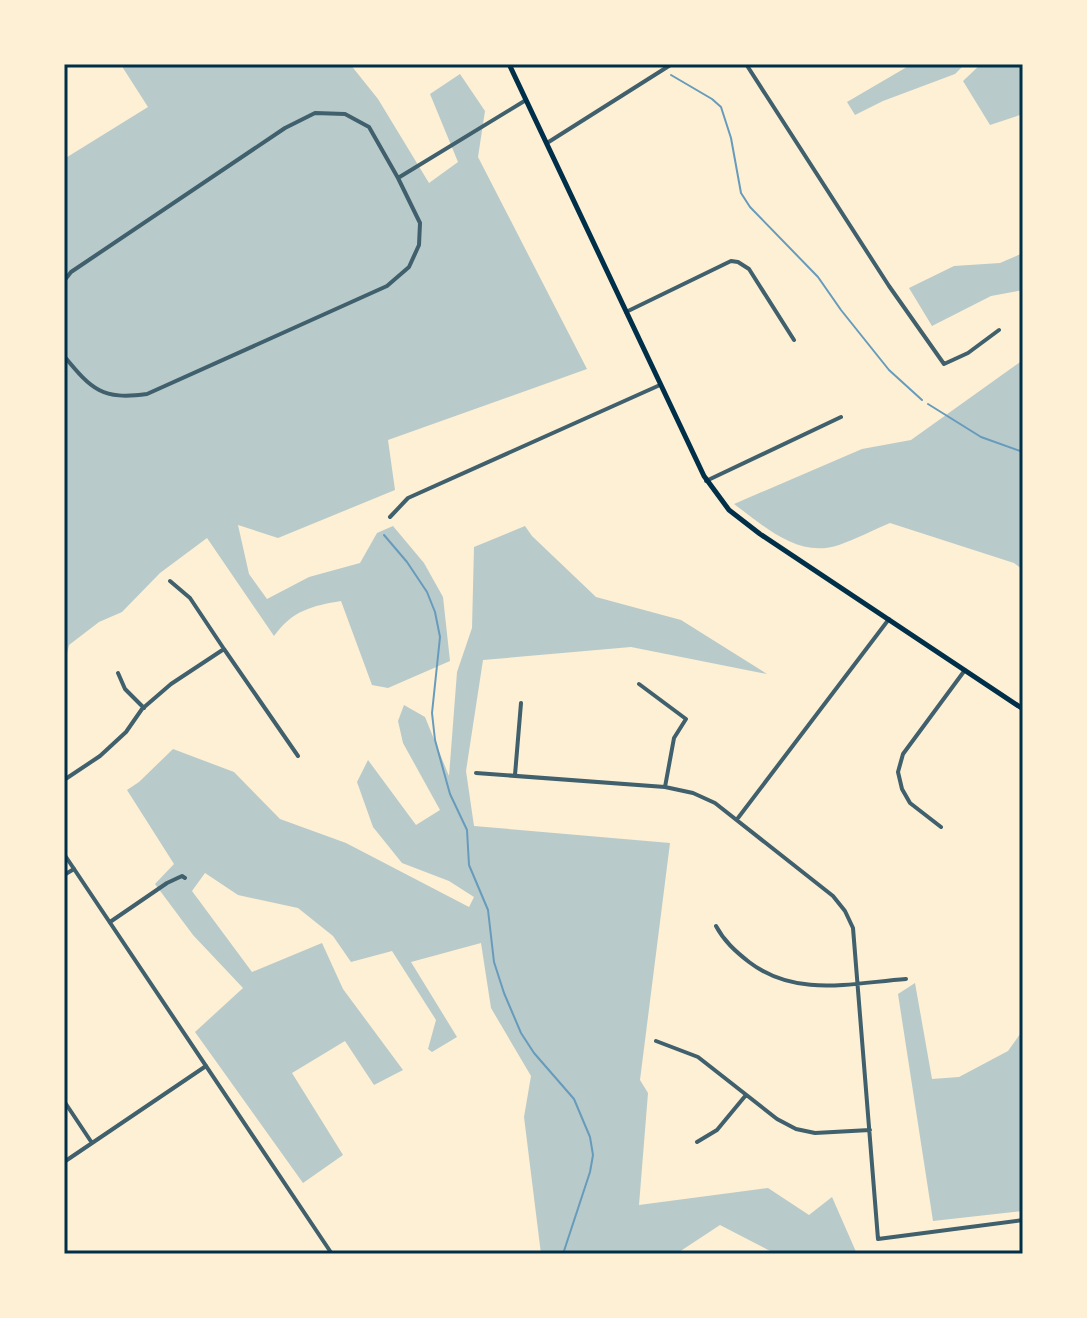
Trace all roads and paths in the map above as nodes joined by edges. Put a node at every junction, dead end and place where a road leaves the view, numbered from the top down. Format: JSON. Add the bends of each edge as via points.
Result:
{"nodes":[{"id":1,"x":509,"y":64,"type":"edge"},
{"id":2,"x":672,"y":64,"type":"edge"},
{"id":3,"x":746,"y":64,"type":"edge"},
{"id":4,"x":527,"y":100,"type":"junction"},
{"id":5,"x":547,"y":143,"type":"junction"},
{"id":6,"x":398,"y":178,"type":"junction"},
{"id":7,"x":64,"y":281,"type":"edge"},
{"id":8,"x":626,"y":312,"type":"junction"},
{"id":9,"x":999,"y":330,"type":"dead end"},
{"id":10,"x":794,"y":340,"type":"dead end"},
{"id":11,"x":64,"y":356,"type":"edge"},
{"id":12,"x":660,"y":385,"type":"junction"},
{"id":13,"x":841,"y":417,"type":"dead end"},
{"id":14,"x":706,"y":481,"type":"junction"},
{"id":15,"x":390,"y":517,"type":"dead end"},
{"id":16,"x":170,"y":581,"type":"dead end"},
{"id":17,"x":889,"y":619,"type":"junction"},
{"id":18,"x":224,"y":649,"type":"junction"},
{"id":19,"x":965,"y":670,"type":"junction"},
{"id":20,"x":118,"y":673,"type":"dead end"},
{"id":21,"x":639,"y":684,"type":"dead end"},
{"id":22,"x":521,"y":703,"type":"dead end"},
{"id":23,"x":144,"y":708,"type":"junction"},
{"id":24,"x":1023,"y":709,"type":"edge"},
{"id":25,"x":298,"y":756,"type":"dead end"},
{"id":26,"x":476,"y":773,"type":"dead end"},
{"id":27,"x":515,"y":775,"type":"junction"},
{"id":28,"x":64,"y":780,"type":"edge"},
{"id":29,"x":665,"y":787,"type":"junction"},
{"id":30,"x":737,"y":818,"type":"junction"},
{"id":31,"x":941,"y":827,"type":"dead end"},
{"id":32,"x":64,"y":854,"type":"edge"},
{"id":33,"x":74,"y":869,"type":"junction"},
{"id":34,"x":64,"y":875,"type":"edge"},
{"id":35,"x":185,"y":878,"type":"dead end"},
{"id":36,"x":110,"y":922,"type":"junction"},
{"id":37,"x":716,"y":926,"type":"dead end"},
{"id":38,"x":906,"y":979,"type":"dead end"},
{"id":39,"x":858,"y":982,"type":"junction"},
{"id":40,"x":656,"y":1041,"type":"dead end"},
{"id":41,"x":206,"y":1066,"type":"junction"},
{"id":42,"x":746,"y":1095,"type":"junction"},
{"id":43,"x":64,"y":1101,"type":"edge"},
{"id":44,"x":870,"y":1130,"type":"junction"},
{"id":45,"x":697,"y":1142,"type":"dead end"},
{"id":46,"x":92,"y":1143,"type":"junction"},
{"id":47,"x":64,"y":1162,"type":"edge"},
{"id":48,"x":1023,"y":1220,"type":"edge"},
{"id":49,"x":332,"y":1254,"type":"edge"}],
"edges":[{"from":1,"to":4,"type":"main road"},
{"from":2,"to":5,"type":"street"},
{"from":3,"to":9,"type":"street","via":[[942,362],[948,365]]},
{"from":4,"to":5,"type":"main road"},
{"from":4,"to":6,"type":"street"},
{"from":5,"to":8,"type":"main road"},
{"from":6,"to":7,"type":"street","via":[[369,127],[345,114],[315,113],[285,128]]},
{"from":6,"to":11,"type":"street","via":[[420,223],[419,245],[409,267],[387,286],[147,394],[120,398],[93,387]]},
{"from":8,"to":10,"type":"street","via":[[738,262],[749,269]]},
{"from":8,"to":12,"type":"main road"},
{"from":12,"to":14,"type":"main road"},
{"from":12,"to":15,"type":"street","via":[[408,498]]},
{"from":13,"to":14,"type":"street"},
{"from":14,"to":17,"type":"main road","via":[[729,510]]},
{"from":16,"to":18,"type":"street","via":[[190,598]]},
{"from":17,"to":19,"type":"main road"},
{"from":17,"to":30,"type":"street"},
{"from":18,"to":23,"type":"street"},
{"from":18,"to":25,"type":"street"},
{"from":19,"to":24,"type":"main road"},
{"from":19,"to":31,"type":"street","via":[[903,754],[898,772],[910,803]]},
{"from":20,"to":23,"type":"street"},
{"from":21,"to":29,"type":"street","via":[[686,719],[674,738]]},
{"from":22,"to":27,"type":"street"},
{"from":23,"to":28,"type":"street","via":[[100,756]]},
{"from":26,"to":27,"type":"street"},
{"from":27,"to":29,"type":"street"},
{"from":29,"to":30,"type":"street","via":[[693,793]]},
{"from":30,"to":39,"type":"street","via":[[845,911],[853,928]]},
{"from":32,"to":33,"type":"street"},
{"from":33,"to":34,"type":"street"},
{"from":33,"to":36,"type":"street"},
{"from":35,"to":36,"type":"street","via":[[167,883]]},
{"from":36,"to":41,"type":"street"},
{"from":37,"to":39,"type":"street","via":[[724,941],[776,979],[814,985]]},
{"from":38,"to":39,"type":"street"},
{"from":39,"to":44,"type":"street"},
{"from":40,"to":42,"type":"street","via":[[698,1057]]},
{"from":41,"to":46,"type":"street"},
{"from":41,"to":49,"type":"street"},
{"from":42,"to":44,"type":"street","via":[[796,1129]]},
{"from":42,"to":45,"type":"street","via":[[717,1130]]},
{"from":43,"to":46,"type":"street"},
{"from":44,"to":48,"type":"street","via":[[878,1239]]},
{"from":46,"to":47,"type":"street"}]}
